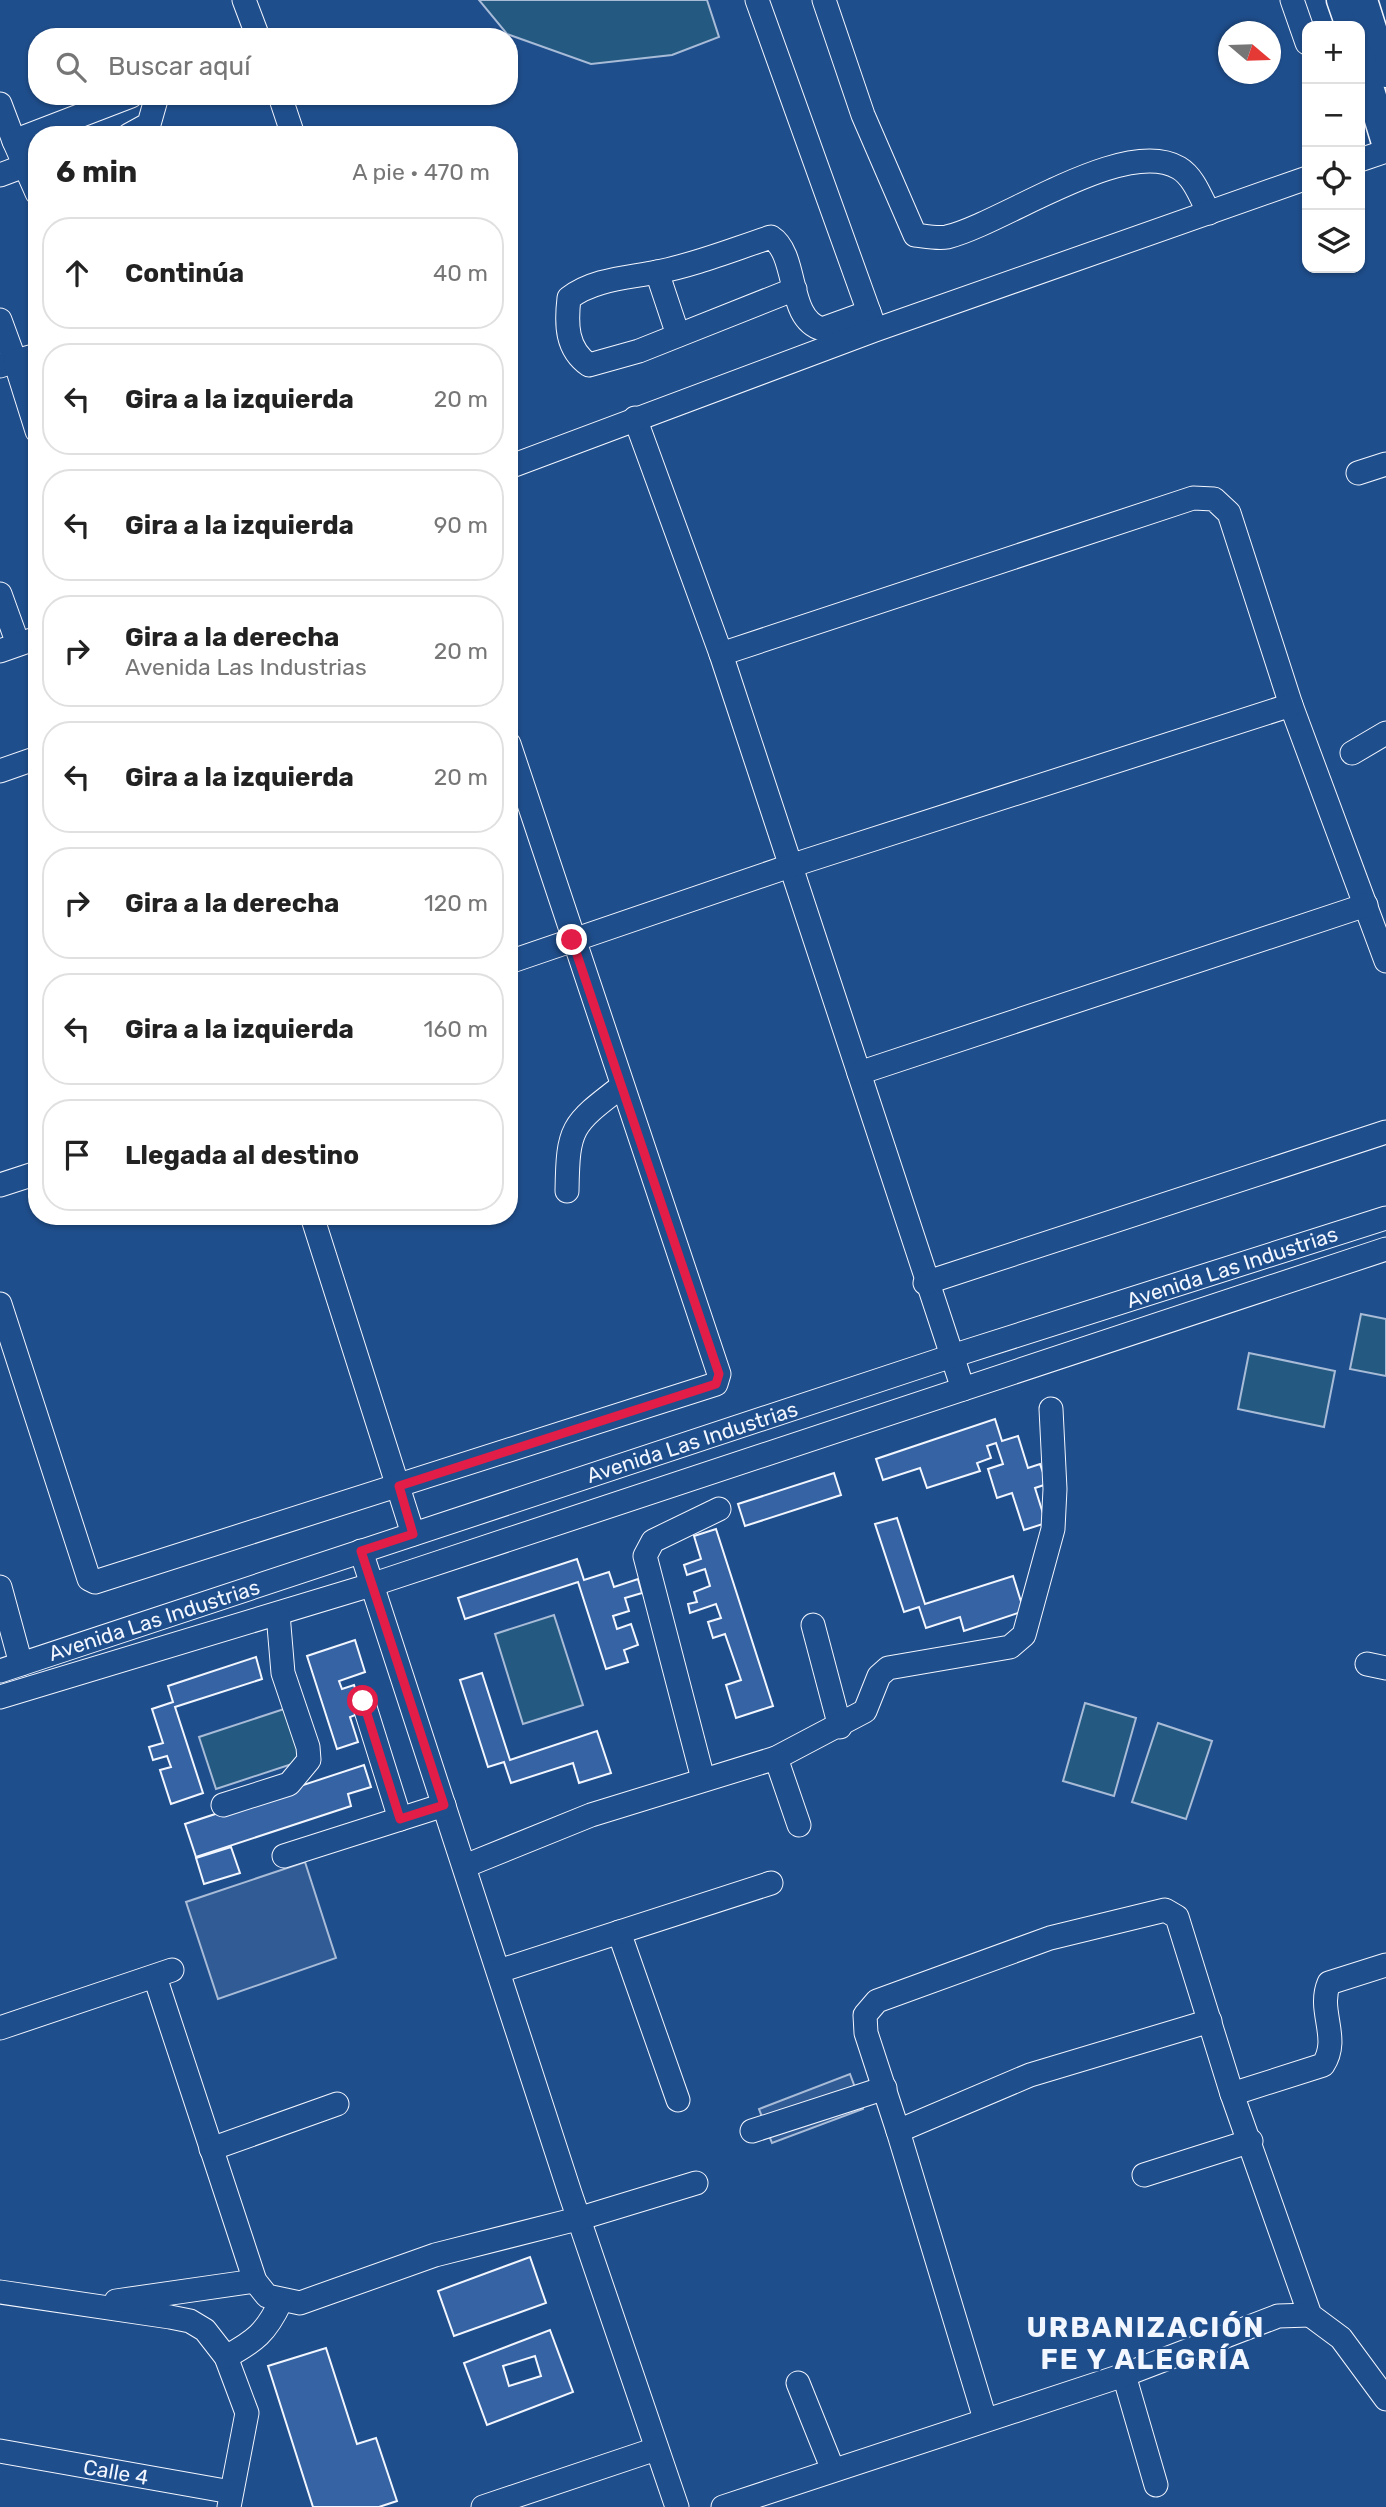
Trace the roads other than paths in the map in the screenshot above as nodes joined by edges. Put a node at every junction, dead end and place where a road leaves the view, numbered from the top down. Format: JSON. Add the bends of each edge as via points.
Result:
{"nodes":[{"id":1,"x":244,"y":0,"type":"edge"},
{"id":2,"x":757,"y":0,"type":"edge"},
{"id":3,"x":824,"y":0,"type":"edge"},
{"id":4,"x":1292,"y":0,"type":"edge"},
{"id":5,"x":1341,"y":0,"type":"edge"},
{"id":6,"x":1363,"y":0,"type":"edge"},
{"id":7,"x":1348,"y":21,"type":"edge"},
{"id":8,"x":255,"y":28,"type":"edge"},
{"id":9,"x":1302,"y":29,"type":"edge"},
{"id":10,"x":1386,"y":73,"type":"edge"},
{"id":11,"x":1365,"y":74,"type":"edge"},
{"id":12,"x":0,"y":104,"type":"edge"},
{"id":13,"x":108,"y":105,"type":"edge"},
{"id":14,"x":155,"y":105,"type":"edge"},
{"id":15,"x":282,"y":105,"type":"edge"},
{"id":16,"x":53,"y":126,"type":"edge"},
{"id":17,"x":145,"y":126,"type":"edge"},
{"id":18,"x":290,"y":126,"type":"edge"},
{"id":19,"x":28,"y":136,"type":"edge"},
{"id":20,"x":14,"y":141,"type":"junction"},
{"id":21,"x":1386,"y":143,"type":"edge"},
{"id":22,"x":1386,"y":150,"type":"edge"},
{"id":23,"x":1365,"y":158,"type":"edge"},
{"id":24,"x":28,"y":172,"type":"edge"},
{"id":25,"x":0,"y":175,"type":"edge"},
{"id":26,"x":28,"y":180,"type":"edge"},
{"id":27,"x":1302,"y":180,"type":"edge"},
{"id":28,"x":1209,"y":213,"type":"junction"},
{"id":29,"x":657,"y":272,"type":"junction"},
{"id":30,"x":795,"y":289,"type":"junction"},
{"id":31,"x":0,"y":320,"type":"edge"},
{"id":32,"x":872,"y":321,"type":"junction"},
{"id":33,"x":678,"y":335,"type":"junction"},
{"id":34,"x":17,"y":361,"type":"edge"},
{"id":35,"x":28,"y":400,"type":"edge"},
{"id":36,"x":635,"y":418,"type":"junction"},
{"id":37,"x":518,"y":464,"type":"edge"},
{"id":38,"x":1386,"y":464,"type":"edge"},
{"id":39,"x":1358,"y":473,"type":"dead end"},
{"id":40,"x":0,"y":594,"type":"edge"},
{"id":41,"x":18,"y":644,"type":"edge"},
{"id":42,"x":721,"y":654,"type":"junction"},
{"id":43,"x":1291,"y":705,"type":"junction"},
{"id":44,"x":1386,"y":733,"type":"edge"},
{"id":45,"x":1352,"y":753,"type":"dead end"},
{"id":46,"x":28,"y":761,"type":"edge"},
{"id":47,"x":0,"y":771,"type":"edge"},
{"id":48,"x":518,"y":772,"type":"edge"},
{"id":49,"x":790,"y":866,"type":"junction"},
{"id":50,"x":1366,"y":905,"type":"junction"},
{"id":51,"x":572,"y":940,"type":"junction"},
{"id":52,"x":518,"y":959,"type":"edge"},
{"id":53,"x":1386,"y":961,"type":"edge"},
{"id":54,"x":859,"y":1073,"type":"junction"},
{"id":55,"x":622,"y":1086,"type":"junction"},
{"id":56,"x":1386,"y":1132,"type":"edge"},
{"id":57,"x":28,"y":1176,"type":"edge"},
{"id":58,"x":0,"y":1185,"type":"edge"},
{"id":59,"x":567,"y":1191,"type":"dead end"},
{"id":60,"x":1386,"y":1217,"type":"edge"},
{"id":61,"x":315,"y":1225,"type":"edge"},
{"id":62,"x":1386,"y":1249,"type":"edge"},
{"id":63,"x":925,"y":1283,"type":"junction"},
{"id":64,"x":0,"y":1304,"type":"edge"},
{"id":65,"x":952,"y":1356,"type":"junction"},
{"id":66,"x":963,"y":1389,"type":"junction"},
{"id":67,"x":1051,"y":1409,"type":"dead end"},
{"id":68,"x":399,"y":1486,"type":"junction"},
{"id":69,"x":719,"y":1509,"type":"dead end"},
{"id":70,"x":413,"y":1534,"type":"junction"},
{"id":71,"x":361,"y":1551,"type":"junction"},
{"id":72,"x":371,"y":1585,"type":"junction"},
{"id":73,"x":0,"y":1587,"type":"edge"},
{"id":74,"x":278,"y":1614,"type":"junction"},
{"id":75,"x":5,"y":1624,"type":"edge"},
{"id":76,"x":813,"y":1625,"type":"dead end"},
{"id":77,"x":10,"y":1668,"type":"edge"},
{"id":78,"x":0,"y":1697,"type":"edge"},
{"id":79,"x":363,"y":1701,"type":"dead end"},
{"id":80,"x":840,"y":1727,"type":"junction"},
{"id":81,"x":776,"y":1758,"type":"junction"},
{"id":82,"x":703,"y":1780,"type":"junction"},
{"id":83,"x":223,"y":1805,"type":"dead end"},
{"id":84,"x":444,"y":1805,"type":"junction"},
{"id":85,"x":400,"y":1819,"type":"junction"},
{"id":86,"x":799,"y":1825,"type":"dead end"},
{"id":87,"x":284,"y":1856,"type":"dead end"},
{"id":88,"x":465,"y":1866,"type":"junction"},
{"id":89,"x":771,"y":1883,"type":"dead end"},
{"id":90,"x":619,"y":1932,"type":"junction"},
{"id":91,"x":1386,"y":1965,"type":"edge"},
{"id":92,"x":499,"y":1971,"type":"junction"},
{"id":93,"x":1210,"y":2021,"type":"junction"},
{"id":94,"x":0,"y":2028,"type":"edge"},
{"id":95,"x":885,"y":2088,"type":"junction"},
{"id":96,"x":1232,"y":2094,"type":"junction"},
{"id":97,"x":678,"y":2100,"type":"dead end"},
{"id":98,"x":337,"y":2104,"type":"dead end"},
{"id":99,"x":898,"y":2130,"type":"junction"},
{"id":100,"x":752,"y":2131,"type":"dead end"},
{"id":101,"x":1251,"y":2141,"type":"junction"},
{"id":102,"x":211,"y":2150,"type":"junction"},
{"id":103,"x":1144,"y":2175,"type":"dead end"},
{"id":104,"x":696,"y":2183,"type":"dead end"},
{"id":105,"x":581,"y":2218,"type":"junction"},
{"id":106,"x":255,"y":2281,"type":"junction"},
{"id":107,"x":0,"y":2292,"type":"edge"},
{"id":108,"x":281,"y":2301,"type":"junction"},
{"id":109,"x":94,"y":2304,"type":"junction"},
{"id":110,"x":1310,"y":2315,"type":"junction"},
{"id":111,"x":226,"y":2357,"type":"junction"},
{"id":112,"x":1124,"y":2375,"type":"junction"},
{"id":113,"x":798,"y":2383,"type":"dead end"},
{"id":114,"x":1386,"y":2399,"type":"edge"},
{"id":115,"x":985,"y":2418,"type":"junction"},
{"id":116,"x":656,"y":2449,"type":"junction"},
{"id":117,"x":0,"y":2451,"type":"edge"},
{"id":118,"x":833,"y":2470,"type":"junction"},
{"id":119,"x":1156,"y":2485,"type":"dead end"},
{"id":120,"x":230,"y":2500,"type":"edge"},
{"id":121,"x":483,"y":2507,"type":"edge"},
{"id":122,"x":677,"y":2507,"type":"edge"},
{"id":123,"x":723,"y":2507,"type":"edge"}],
"edges":[{"from":1,"to":8,"type":"street"},
{"from":2,"to":32,"type":"street"},
{"from":3,"to":28,"type":"street","via":[[863,115],[915,235],[945,238],[1093,173],[1157,160],[1181,169]]},
{"from":4,"to":9,"type":"street"},
{"from":5,"to":7,"type":"main road"},
{"from":6,"to":10,"type":"main road"},
{"from":11,"to":21,"type":"main road"},
{"from":12,"to":20,"type":"street"},
{"from":13,"to":16,"type":"street"},
{"from":14,"to":17,"type":"street"},
{"from":15,"to":18,"type":"street"},
{"from":19,"to":20,"type":"street"},
{"from":20,"to":24,"type":"street"},
{"from":22,"to":23,"type":"street"},
{"from":25,"to":26,"type":"street"},
{"from":27,"to":28,"type":"street"},
{"from":28,"to":32,"type":"street"},
{"from":29,"to":30,"type":"street","via":[[771,237],[780,247]]},
{"from":29,"to":33,"type":"street"},
{"from":29,"to":33,"type":"street","via":[[629,275],[569,298],[571,346],[589,365]]},
{"from":30,"to":32,"type":"street","via":[[816,327]]},
{"from":30,"to":33,"type":"street"},
{"from":31,"to":34,"type":"street"},
{"from":32,"to":36,"type":"street"},
{"from":34,"to":35,"type":"street"},
{"from":36,"to":37,"type":"street"},
{"from":36,"to":42,"type":"street"},
{"from":38,"to":39,"type":"street"},
{"from":40,"to":41,"type":"street"},
{"from":42,"to":43,"type":"street","via":[[1193,498],[1214,499],[1229,513]]},
{"from":42,"to":49,"type":"street"},
{"from":43,"to":49,"type":"street"},
{"from":43,"to":50,"type":"street"},
{"from":44,"to":45,"type":"street"},
{"from":46,"to":47,"type":"street"},
{"from":48,"to":51,"type":"street"},
{"from":49,"to":51,"type":"street"},
{"from":49,"to":54,"type":"street"},
{"from":50,"to":53,"type":"street"},
{"from":50,"to":54,"type":"street"},
{"from":51,"to":52,"type":"street"},
{"from":51,"to":55,"type":"street"},
{"from":54,"to":63,"type":"street"},
{"from":55,"to":59,"type":"street","via":[[584,1115],[568,1144]]},
{"from":55,"to":68,"type":"street","via":[[719,1374],[716,1384]]},
{"from":56,"to":63,"type":"street"},
{"from":57,"to":58,"type":"street"},
{"from":60,"to":65,"type":"street","name":"Avenida Las Industrias"},
{"from":61,"to":68,"type":"street"},
{"from":62,"to":66,"type":"street","name":"Avenida Las Industrias"},
{"from":63,"to":65,"type":"street"},
{"from":64,"to":68,"type":"street","via":[[89,1579],[95,1582]]},
{"from":65,"to":66,"type":"street"},
{"from":65,"to":70,"type":"street","name":"Avenida Las Industrias"},
{"from":66,"to":72,"type":"street","name":"Avenida Las Industrias"},
{"from":67,"to":80,"type":"street","via":[[1053,1529],[1024,1636],[1010,1647],[888,1668],[879,1676],[866,1711]]},
{"from":68,"to":70,"type":"street"},
{"from":69,"to":82,"type":"street","via":[[653,1541],[645,1556]]},
{"from":70,"to":71,"type":"street","name":"Avenida Las Industrias"},
{"from":71,"to":72,"type":"street"},
{"from":71,"to":77,"type":"street","name":"Avenida Las Industrias"},
{"from":72,"to":74,"type":"street","name":"Avenida Las Industrias"},
{"from":72,"to":84,"type":"street"},
{"from":73,"to":75,"type":"street"},
{"from":74,"to":78,"type":"street","name":"Avenida Las Industrias"},
{"from":74,"to":83,"type":"street","via":[[283,1673],[309,1760],[289,1784]]},
{"from":75,"to":77,"type":"street"},
{"from":76,"to":80,"type":"street"},
{"from":79,"to":85,"type":"street"},
{"from":80,"to":81,"type":"street"},
{"from":81,"to":82,"type":"street"},
{"from":81,"to":86,"type":"street"},
{"from":82,"to":88,"type":"street","via":[[591,1815]]},
{"from":84,"to":85,"type":"street"},
{"from":84,"to":88,"type":"street"},
{"from":85,"to":87,"type":"street"},
{"from":88,"to":92,"type":"street"},
{"from":89,"to":90,"type":"street"},
{"from":90,"to":92,"type":"street"},
{"from":90,"to":97,"type":"street"},
{"from":91,"to":96,"type":"street","via":[[1329,1983],[1325,1993],[1332,2052],[1323,2064]]},
{"from":92,"to":105,"type":"street"},
{"from":93,"to":95,"type":"street","via":[[1177,1917],[1165,1910],[1051,1938],[877,2001],[865,2015],[866,2033]]},
{"from":93,"to":96,"type":"street"},
{"from":93,"to":99,"type":"street","via":[[1030,2075]]},
{"from":94,"to":102,"type":"street","via":[[163,1974]]},
{"from":95,"to":99,"type":"street"},
{"from":95,"to":100,"type":"street"},
{"from":96,"to":101,"type":"street"},
{"from":98,"to":102,"type":"street"},
{"from":99,"to":115,"type":"street"},
{"from":101,"to":103,"type":"street"},
{"from":101,"to":110,"type":"street"},
{"from":102,"to":106,"type":"street"},
{"from":104,"to":105,"type":"street"},
{"from":105,"to":108,"type":"street","via":[[435,2255],[300,2303]]},
{"from":105,"to":116,"type":"street"},
{"from":106,"to":108,"type":"street","via":[[267,2296]]},
{"from":106,"to":109,"type":"street"},
{"from":107,"to":109,"type":"street"},
{"from":108,"to":111,"type":"street","via":[[270,2325],[256,2340]]},
{"from":109,"to":111,"type":"street","via":[[190,2321],[205,2330]]},
{"from":110,"to":112,"type":"street","via":[[1278,2316]]},
{"from":110,"to":114,"type":"street","via":[[1341,2337]]},
{"from":111,"to":120,"type":"street","via":[[247,2413]]},
{"from":112,"to":115,"type":"street"},
{"from":112,"to":119,"type":"street"},
{"from":113,"to":118,"type":"street"},
{"from":115,"to":118,"type":"street"},
{"from":116,"to":121,"type":"street"},
{"from":116,"to":122,"type":"street"},
{"from":117,"to":120,"type":"street","name":"Calle 4"},
{"from":118,"to":123,"type":"street"}]}
